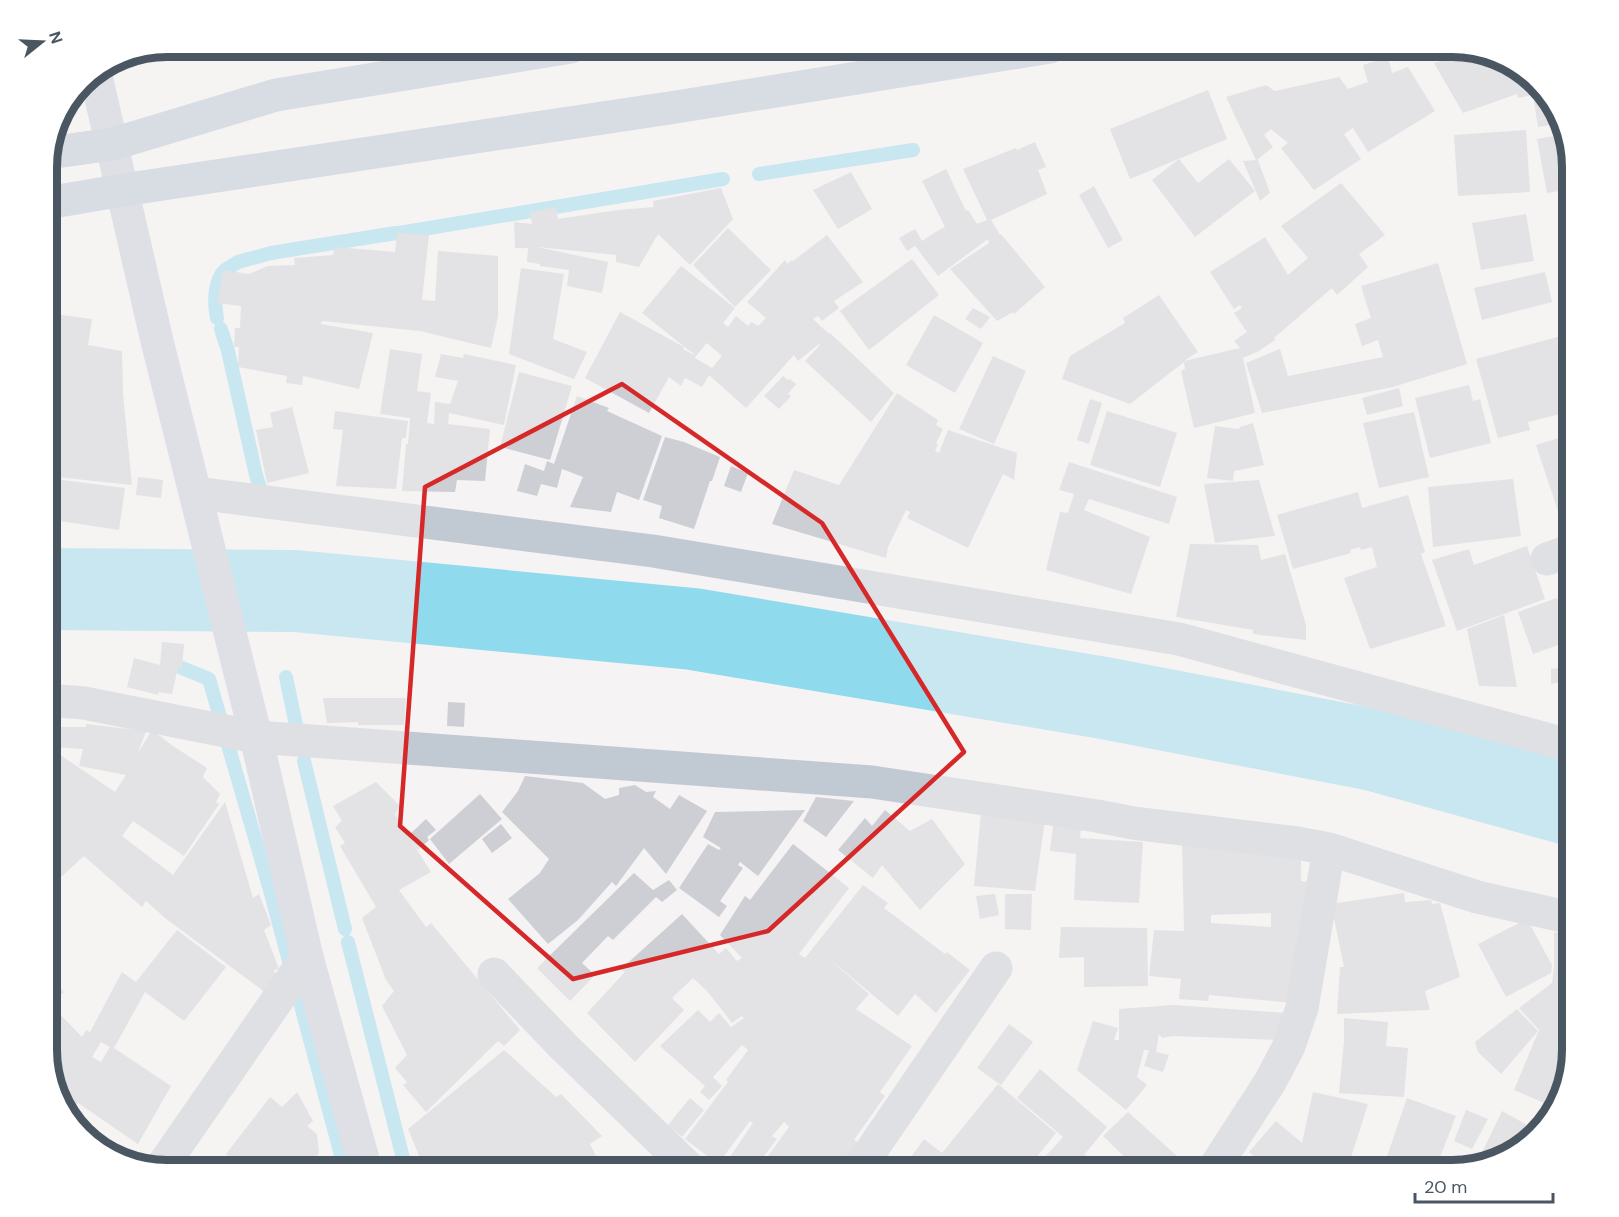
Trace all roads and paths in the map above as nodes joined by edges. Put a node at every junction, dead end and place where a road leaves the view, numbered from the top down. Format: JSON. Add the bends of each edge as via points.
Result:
{"nodes":[{"id":1,"x":505,"y":57,"type":"edge"},
{"id":2,"x":983,"y":57,"type":"edge"},
{"id":3,"x":98,"y":82,"type":"edge"},
{"id":4,"x":113,"y":144,"type":"junction"},
{"id":5,"x":58,"y":152,"type":"edge"},
{"id":6,"x":123,"y":190,"type":"junction"},
{"id":7,"x":57,"y":201,"type":"edge"},
{"id":8,"x":196,"y":493,"type":"junction"},
{"id":9,"x":57,"y":701,"type":"edge"},
{"id":10,"x":256,"y":737,"type":"junction"},
{"id":11,"x":1562,"y":743,"type":"edge"},
{"id":12,"x":1329,"y":849,"type":"junction"},
{"id":13,"x":1562,"y":916,"type":"edge"},
{"id":14,"x":307,"y":957,"type":"junction"},
{"id":15,"x":996,"y":968,"type":"dead end"},
{"id":16,"x":494,"y":974,"type":"dead end"},
{"id":17,"x":167,"y":1160,"type":"edge"},
{"id":18,"x":363,"y":1160,"type":"edge"},
{"id":19,"x":681,"y":1160,"type":"edge"},
{"id":20,"x":865,"y":1160,"type":"edge"},
{"id":21,"x":1219,"y":1160,"type":"edge"}],
"edges":[{"from":1,"to":4,"type":"main road","via":[[276,95]]},
{"from":2,"to":6,"type":"main road"},
{"from":3,"to":4,"type":"main road"},
{"from":4,"to":5,"type":"main road"},
{"from":4,"to":6,"type":"main road"},
{"from":6,"to":7,"type":"main road"},
{"from":6,"to":8,"type":"main road"},
{"from":8,"to":10,"type":"main road"},
{"from":8,"to":11,"type":"street","via":[[653,551],[1179,639]]},
{"from":9,"to":10,"type":"street"},
{"from":10,"to":12,"type":"street","via":[[872,782],[1133,824]]},
{"from":10,"to":14,"type":"main road"},
{"from":12,"to":13,"type":"street","via":[[1477,897]]},
{"from":12,"to":21,"type":"street","via":[[1302,1008],[1289,1046]]},
{"from":14,"to":17,"type":"street"},
{"from":14,"to":18,"type":"main road"},
{"from":15,"to":20,"type":"street"},
{"from":16,"to":19,"type":"street"}]}
